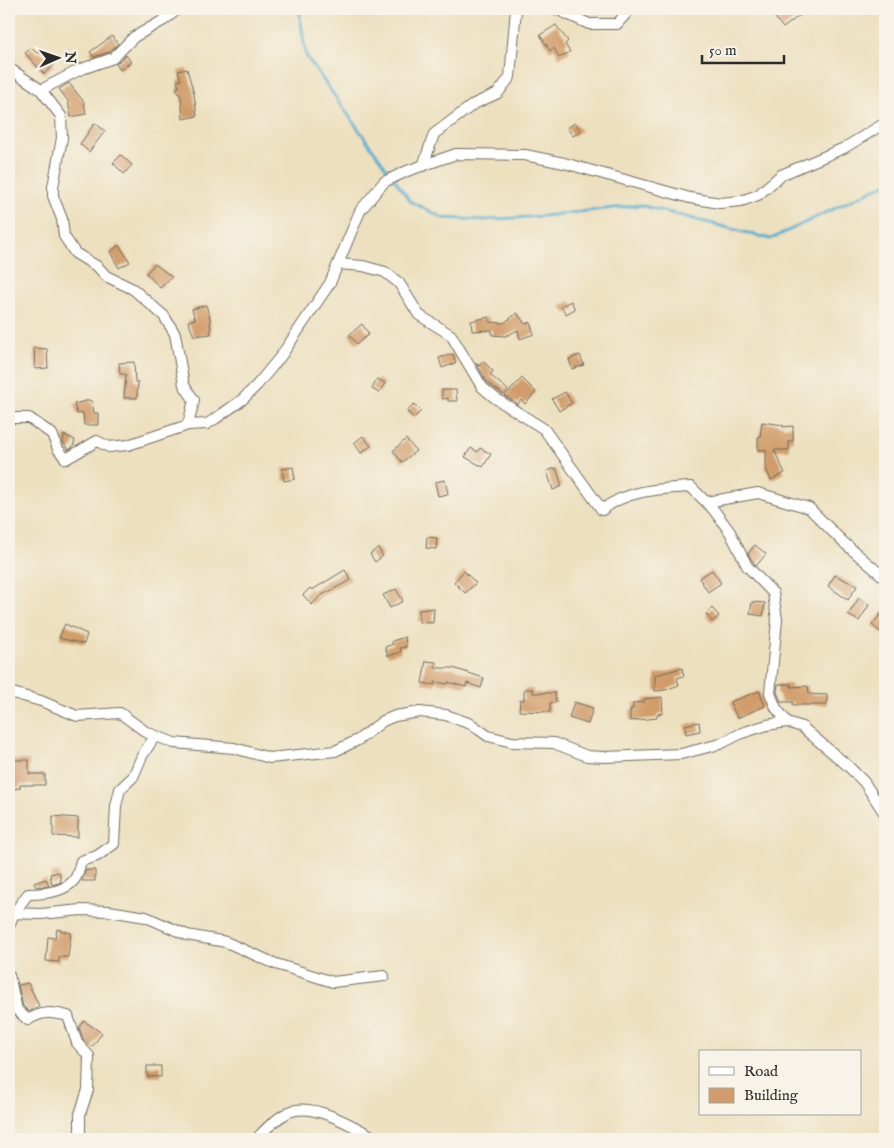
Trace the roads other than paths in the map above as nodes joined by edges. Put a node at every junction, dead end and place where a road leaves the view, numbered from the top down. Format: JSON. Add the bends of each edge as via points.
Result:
{"nodes":[{"id":1,"x":178,"y":9,"type":"edge"},
{"id":2,"x":516,"y":9,"type":"edge"},
{"id":3,"x":556,"y":9,"type":"edge"},
{"id":4,"x":630,"y":9,"type":"edge"},
{"id":5,"x":9,"y":68,"type":"edge"},
{"id":6,"x":41,"y":90,"type":"junction"},
{"id":7,"x":885,"y":123,"type":"edge"},
{"id":8,"x":423,"y":166,"type":"junction"},
{"id":9,"x":338,"y":264,"type":"junction"},
{"id":10,"x":9,"y":418,"type":"edge"},
{"id":11,"x":188,"y":425,"type":"junction"},
{"id":12,"x":707,"y":502,"type":"junction"},
{"id":13,"x":885,"y":578,"type":"edge"},
{"id":14,"x":9,"y":692,"type":"edge"},
{"id":15,"x":787,"y":722,"type":"junction"},
{"id":16,"x":155,"y":736,"type":"junction"},
{"id":17,"x":885,"y":814,"type":"edge"},
{"id":18,"x":12,"y":913,"type":"edge"},
{"id":19,"x":9,"y":926,"type":"edge"},
{"id":20,"x":9,"y":975,"type":"edge"},
{"id":21,"x":384,"y":976,"type":"dead end"},
{"id":22,"x":80,"y":1139,"type":"edge"},
{"id":23,"x":256,"y":1139,"type":"edge"},
{"id":24,"x":377,"y":1139,"type":"edge"}],
"edges":[{"from":1,"to":6,"type":"street","via":[[134,37],[113,58],[78,70]]},
{"from":2,"to":8,"type":"street","via":[[510,77],[498,93],[474,104],[434,134]]},
{"from":3,"to":4,"type":"street","via":[[589,24],[617,24]]},
{"from":5,"to":6,"type":"street"},
{"from":6,"to":11,"type":"street","via":[[58,110],[62,122],[62,146],[53,196],[62,219],[64,236],[75,253],[106,276],[133,289],[157,307],[168,321],[177,342],[184,385],[194,400]]},
{"from":7,"to":8,"type":"street","via":[[844,148],[781,175],[758,195],[741,201],[690,198],[525,155],[456,154]]},
{"from":8,"to":9,"type":"street","via":[[377,188],[360,212]]},
{"from":9,"to":11,"type":"street","via":[[317,306],[257,385],[242,400],[207,424]]},
{"from":9,"to":12,"type":"street","via":[[385,272],[399,283],[419,315],[452,335],[482,387],[544,429],[602,510],[615,500],[663,488],[691,487]]},
{"from":10,"to":11,"type":"street","via":[[29,418],[52,434],[66,459],[98,441],[109,447],[128,445]]},
{"from":12,"to":13,"type":"street","via":[[758,492],[809,508]]},
{"from":12,"to":15,"type":"street","via":[[730,532],[747,566],[773,592],[777,620],[770,693]]},
{"from":14,"to":16,"type":"street","via":[[77,716],[120,713]]},
{"from":15,"to":16,"type":"street","via":[[767,725],[720,744],[681,754],[604,757],[587,756],[554,743],[512,742],[488,736],[471,724],[437,713],[395,716],[335,751],[277,758],[264,758],[243,749],[174,743]]},
{"from":15,"to":17,"type":"street","via":[[802,726],[848,766],[864,782]]},
{"from":16,"to":18,"type":"street","via":[[132,777],[120,789],[114,844],[97,856],[81,861],[75,880],[68,886],[48,893],[28,894]]},
{"from":18,"to":19,"type":"street"},
{"from":18,"to":21,"type":"street","via":[[81,910],[146,917],[188,935],[226,942],[276,964],[334,982]]},
{"from":20,"to":22,"type":"street","via":[[17,1010],[28,1020],[40,1012],[68,1016],[70,1030],[89,1056],[88,1090],[80,1114]]},
{"from":23,"to":24,"type":"street","via":[[291,1111],[309,1110],[346,1121]]}]}
